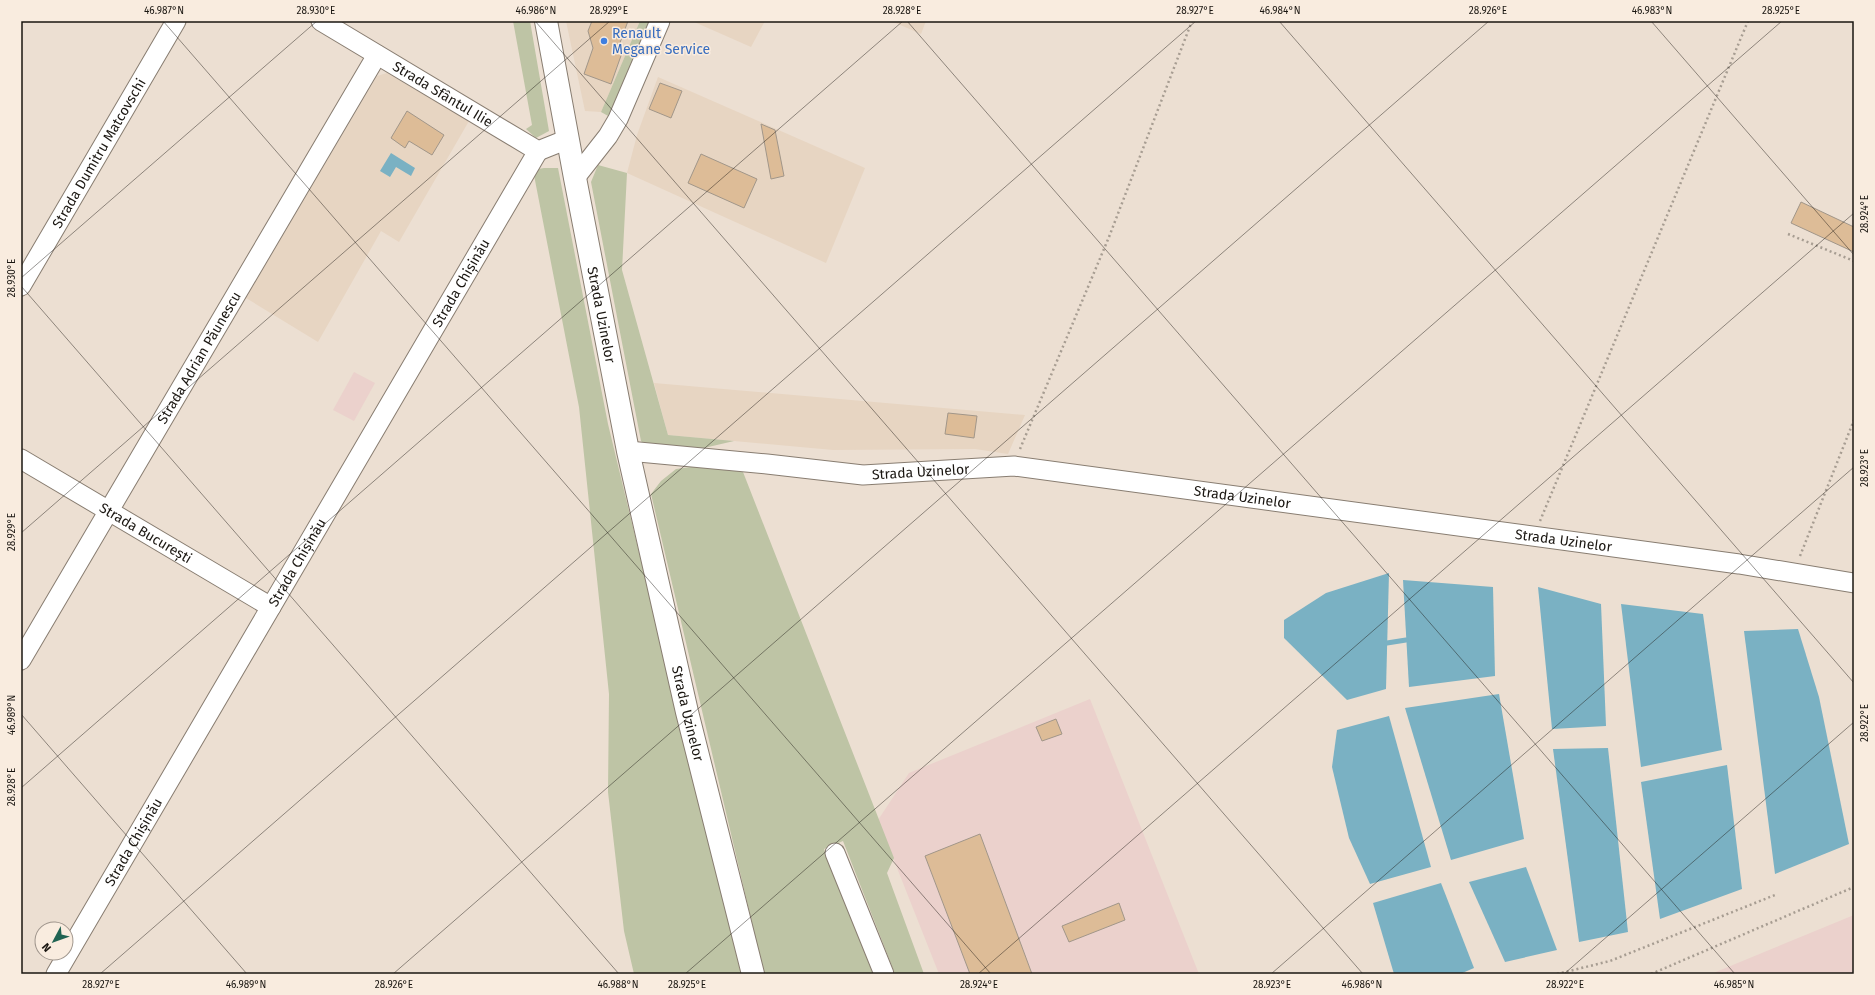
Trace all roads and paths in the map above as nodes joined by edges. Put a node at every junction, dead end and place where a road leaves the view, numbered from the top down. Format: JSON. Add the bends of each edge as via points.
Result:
{"nodes":[{"id":1,"x":176,"y":21,"type":"edge"},
{"id":2,"x":321,"y":21,"type":"edge"},
{"id":3,"x":546,"y":21,"type":"edge"},
{"id":4,"x":660,"y":21,"type":"edge"},
{"id":5,"x":1192,"y":21,"type":"edge"},
{"id":6,"x":1748,"y":21,"type":"edge"},
{"id":7,"x":377,"y":55,"type":"junction"},
{"id":8,"x":568,"y":139,"type":"junction"},
{"id":9,"x":538,"y":151,"type":"junction"},
{"id":10,"x":575,"y":178,"type":"junction"},
{"id":11,"x":1788,"y":234,"type":"dead end"},
{"id":12,"x":1854,"y":261,"type":"edge"},
{"id":13,"x":21,"y":286,"type":"edge"},
{"id":14,"x":1854,"y":420,"type":"edge"},
{"id":15,"x":628,"y":451,"type":"junction"},
{"id":16,"x":21,"y":460,"type":"edge"},
{"id":17,"x":1014,"y":466,"type":"junction"},
{"id":18,"x":108,"y":511,"type":"junction"},
{"id":19,"x":1533,"y":536,"type":"junction"},
{"id":20,"x":1793,"y":573,"type":"junction"},
{"id":21,"x":1854,"y":583,"type":"edge"},
{"id":22,"x":271,"y":607,"type":"junction"},
{"id":23,"x":21,"y":660,"type":"edge"},
{"id":24,"x":835,"y":853,"type":"dead end"},
{"id":25,"x":1854,"y":887,"type":"edge"},
{"id":26,"x":1775,"y":895,"type":"dead end"},
{"id":27,"x":56,"y":974,"type":"edge"},
{"id":28,"x":753,"y":974,"type":"edge"},
{"id":29,"x":884,"y":974,"type":"edge"},
{"id":30,"x":1557,"y":974,"type":"edge"},
{"id":31,"x":1651,"y":974,"type":"edge"}],
"edges":[{"from":1,"to":13,"type":"street","name":"Strada Dumitru Matcovschi"},
{"from":2,"to":7,"type":"street","name":"Strada Sfântul Ilie"},
{"from":3,"to":8,"type":"street","name":"Strada Uzinelor"},
{"from":4,"to":10,"type":"street","via":[[618,119]]},
{"from":5,"to":17,"type":"path","via":[[1108,237]]},
{"from":6,"to":19,"type":"path"},
{"from":7,"to":9,"type":"street","name":"Strada Sfântul Ilie"},
{"from":7,"to":18,"type":"street","name":"Strada Adrian Păunescu"},
{"from":8,"to":9,"type":"street"},
{"from":8,"to":10,"type":"street","name":"Strada Uzinelor"},
{"from":9,"to":22,"type":"street","name":"Strada Chișinău"},
{"from":10,"to":15,"type":"street","name":"Strada Uzinelor"},
{"from":11,"to":12,"type":"path"},
{"from":14,"to":20,"type":"path"},
{"from":15,"to":17,"type":"street","name":"Strada Uzinelor","via":[[863,475]]},
{"from":15,"to":28,"type":"street","name":"Strada Uzinelor","via":[[687,712]]},
{"from":16,"to":18,"type":"street","name":"Strada București"},
{"from":17,"to":19,"type":"street","name":"Strada Uzinelor"},
{"from":18,"to":22,"type":"street","name":"Strada București"},
{"from":18,"to":23,"type":"street","name":"Strada Adrian Păunescu"},
{"from":19,"to":20,"type":"street","name":"Strada Uzinelor"},
{"from":20,"to":21,"type":"street","name":"Strada Uzinelor"},
{"from":22,"to":27,"type":"street","name":"Strada Chișinău"},
{"from":24,"to":29,"type":"street"},
{"from":25,"to":31,"type":"path"},
{"from":26,"to":30,"type":"path","via":[[1610,961]]}]}
